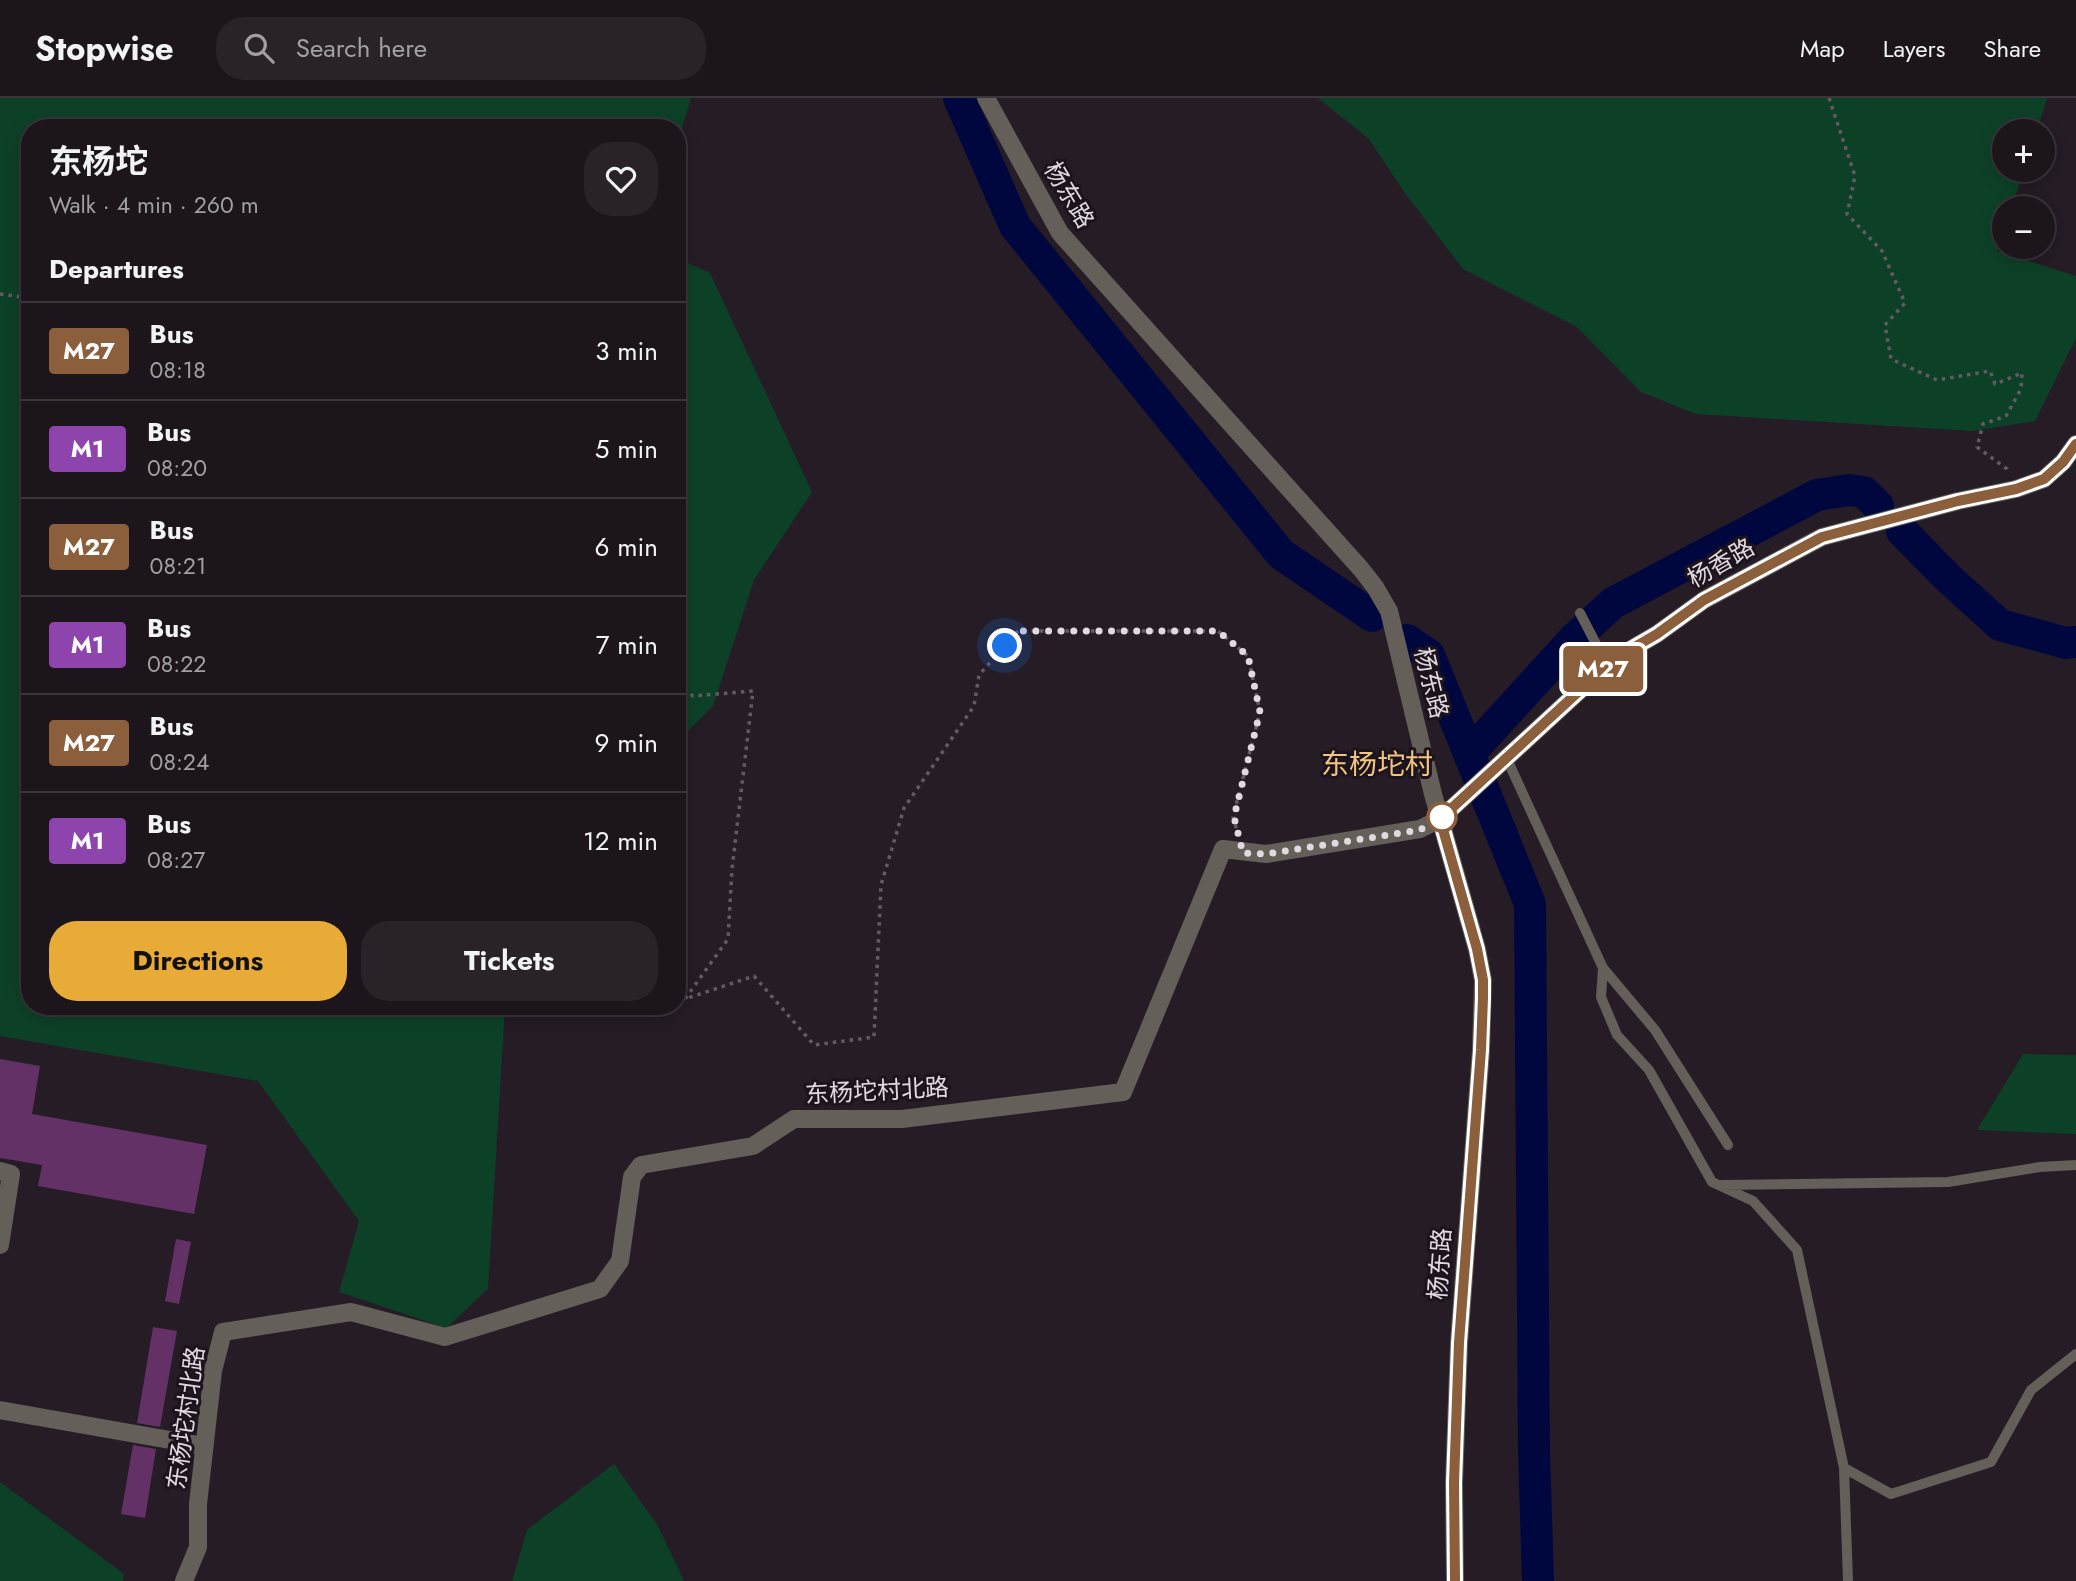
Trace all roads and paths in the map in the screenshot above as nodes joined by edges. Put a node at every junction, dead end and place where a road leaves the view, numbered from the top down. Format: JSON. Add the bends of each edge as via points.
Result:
{"nodes":[{"id":1,"x":986,"y":98,"type":"edge"},
{"id":2,"x":1829,"y":98,"type":"edge"},
{"id":3,"x":0,"y":294,"type":"edge"},
{"id":4,"x":21,"y":297,"type":"edge"},
{"id":5,"x":2076,"y":444,"type":"edge"},
{"id":6,"x":2016,"y":489,"type":"junction"},
{"id":7,"x":1580,"y":613,"type":"dead end"},
{"id":8,"x":1607,"y":665,"type":"junction"},
{"id":9,"x":686,"y":691,"type":"edge"},
{"id":10,"x":1501,"y":762,"type":"junction"},
{"id":11,"x":1440,"y":819,"type":"junction"},
{"id":12,"x":1243,"y":853,"type":"junction"},
{"id":13,"x":1603,"y":968,"type":"junction"},
{"id":14,"x":686,"y":998,"type":"edge"},
{"id":15,"x":686,"y":999,"type":"edge"},
{"id":16,"x":1728,"y":1145,"type":"dead end"},
{"id":17,"x":2076,"y":1165,"type":"edge"},
{"id":18,"x":0,"y":1171,"type":"edge"},
{"id":19,"x":1718,"y":1185,"type":"junction"},
{"id":20,"x":0,"y":1245,"type":"edge"},
{"id":21,"x":2076,"y":1354,"type":"edge"},
{"id":22,"x":0,"y":1410,"type":"edge"},
{"id":23,"x":204,"y":1446,"type":"junction"},
{"id":24,"x":1844,"y":1468,"type":"junction"},
{"id":25,"x":184,"y":1581,"type":"edge"},
{"id":26,"x":1455,"y":1581,"type":"edge"},
{"id":27,"x":1848,"y":1581,"type":"edge"}],
"edges":[{"from":1,"to":11,"type":"street","name":"杨东路","via":[[1059,233],[1375,587],[1388,611]]},
{"from":2,"to":6,"type":"path","via":[[1855,176],[1847,214],[1882,251],[1905,303],[1885,325],[1891,359],[1937,380],[1990,371],[1995,384],[2022,373],[2021,389],[2006,416],[1983,424],[1977,447],[2007,469]]},
{"from":3,"to":4,"type":"path"},
{"from":5,"to":6,"type":"street","name":"杨香路","via":[[2044,479]]},
{"from":6,"to":8,"type":"street","name":"杨香路","via":[[1822,537],[1704,600]]},
{"from":7,"to":8,"type":"lane"},
{"from":8,"to":10,"type":"street","name":"杨香路"},
{"from":9,"to":14,"type":"path","via":[[693,696],[753,691],[728,939]]},
{"from":10,"to":11,"type":"street","name":"杨香路"},
{"from":10,"to":13,"type":"lane"},
{"from":11,"to":12,"type":"street","name":"东杨坨村北路","via":[[1420,830],[1266,854]]},
{"from":11,"to":26,"type":"street","name":"杨东路","via":[[1483,980],[1459,1343]]},
{"from":12,"to":15,"type":"path","via":[[1234,817],[1260,712],[1248,656],[1218,631],[1018,631],[979,675],[974,706],[904,808],[881,885],[874,1037],[814,1045],[754,976]]},
{"from":12,"to":23,"type":"street","name":"东杨坨村北路","via":[[1223,849],[1123,1092],[902,1119],[794,1119],[753,1146],[641,1165],[632,1177],[620,1261],[600,1289],[445,1337],[351,1312],[223,1332],[212,1371]]},
{"from":13,"to":16,"type":"lane","via":[[1655,1030]]},
{"from":13,"to":19,"type":"lane","via":[[1601,997],[1617,1034],[1649,1070],[1712,1182]]},
{"from":17,"to":19,"type":"lane","via":[[1948,1182]]},
{"from":18,"to":20,"type":"street","via":[[11,1174]]},
{"from":19,"to":24,"type":"lane","via":[[1753,1201],[1797,1250]]},
{"from":21,"to":24,"type":"lane","via":[[2031,1390],[1991,1462],[1891,1494]]},
{"from":22,"to":23,"type":"street"},
{"from":23,"to":25,"type":"street","name":"东杨坨村北路","via":[[198,1547]]},
{"from":24,"to":27,"type":"lane"}]}
